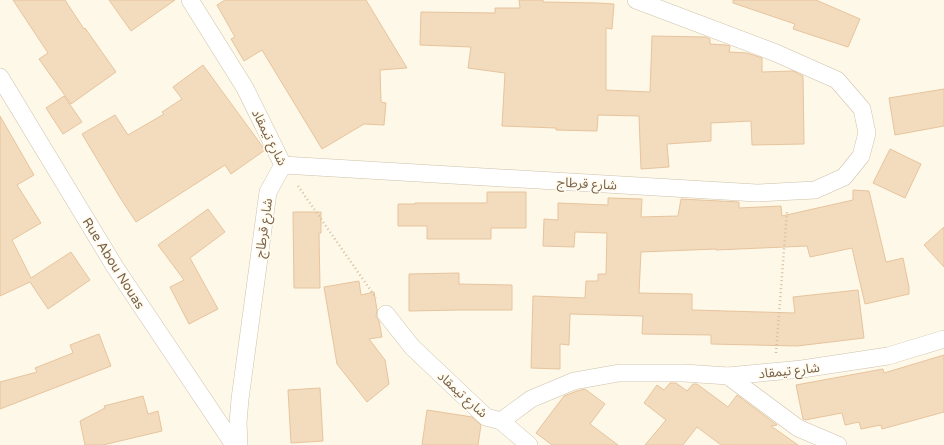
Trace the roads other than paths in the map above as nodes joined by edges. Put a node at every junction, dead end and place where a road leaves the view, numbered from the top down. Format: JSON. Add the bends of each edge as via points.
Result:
{"nodes":[{"id":1,"x":190,"y":0,"type":"edge"},
{"id":2,"x":636,"y":0,"type":"edge"},
{"id":3,"x":0,"y":77,"type":"edge"},
{"id":4,"x":283,"y":165,"type":"junction"},
{"id":5,"x":386,"y":314,"type":"road end"},
{"id":6,"x":944,"y":339,"type":"edge"},
{"id":7,"x":728,"y":376,"type":"junction"},
{"id":8,"x":501,"y":421,"type":"junction"},
{"id":9,"x":234,"y":445,"type":"edge"},
{"id":10,"x":239,"y":445,"type":"edge"},
{"id":11,"x":529,"y":445,"type":"edge"},
{"id":12,"x":838,"y":445,"type":"edge"}],
"edges":[{"from":1,"to":4,"type":"street","name":"شارع تيمقاد","via":[[244,88]]},
{"from":2,"to":4,"type":"street","name":"شارع قرطاج","via":[[776,53],[837,80],[862,109],[867,133],[861,156],[844,177],[814,190],[757,193]]},
{"from":3,"to":9,"type":"street","name":"Rue Abou Nouas","via":[[115,267]]},
{"from":4,"to":10,"type":"street","name":"شارع قرطاج","via":[[268,192],[240,399]]},
{"from":5,"to":8,"type":"street","name":"شارع تيمقاد","via":[[412,347],[486,417]]},
{"from":6,"to":7,"type":"street","name":"شارع تيمقاد","via":[[888,356],[802,369]]},
{"from":7,"to":8,"type":"street","name":"شارع تيمقاد","via":[[619,373],[574,381],[531,399]]},
{"from":7,"to":12,"type":"street","via":[[798,428]]},
{"from":8,"to":11,"type":"street"}]}
